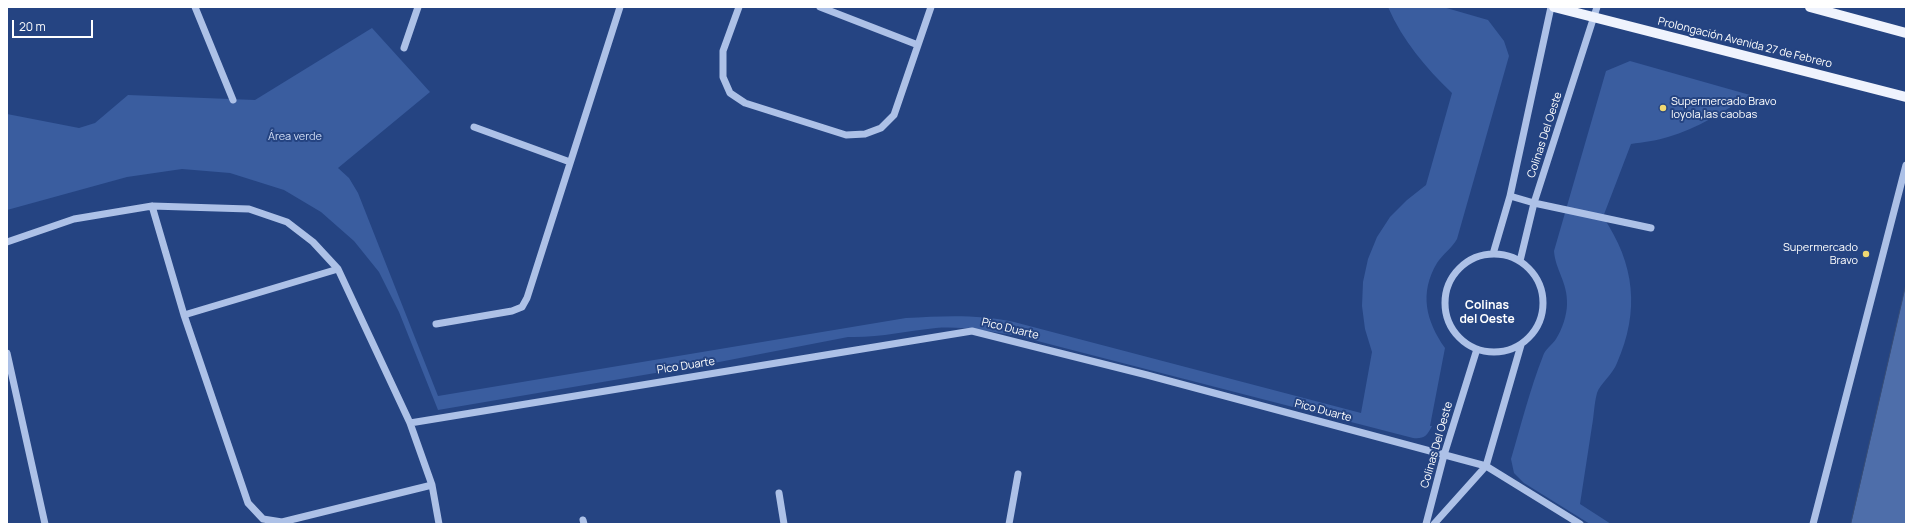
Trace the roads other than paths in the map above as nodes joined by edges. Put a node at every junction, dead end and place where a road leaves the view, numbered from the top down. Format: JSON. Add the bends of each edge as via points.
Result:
{"nodes":[{"id":1,"x":195,"y":7,"type":"edge"},
{"id":2,"x":418,"y":7,"type":"edge"},
{"id":3,"x":620,"y":7,"type":"edge"},
{"id":4,"x":739,"y":7,"type":"edge"},
{"id":5,"x":820,"y":7,"type":"edge"},
{"id":6,"x":931,"y":7,"type":"edge"},
{"id":7,"x":1550,"y":7,"type":"edge"},
{"id":8,"x":1554,"y":7,"type":"edge"},
{"id":9,"x":1812,"y":7,"type":"edge"},
{"id":10,"x":1596,"y":12,"type":"edge"},
{"id":11,"x":1906,"y":33,"type":"edge"},
{"id":12,"x":918,"y":45,"type":"junction"},
{"id":13,"x":404,"y":48,"type":"dead end"},
{"id":14,"x":1906,"y":97,"type":"edge"},
{"id":15,"x":233,"y":100,"type":"dead end"},
{"id":16,"x":474,"y":127,"type":"dead end"},
{"id":17,"x":570,"y":162,"type":"junction"},
{"id":18,"x":1906,"y":165,"type":"edge"},
{"id":19,"x":1510,"y":196,"type":"junction"},
{"id":20,"x":1534,"y":203,"type":"junction"},
{"id":21,"x":152,"y":206,"type":"junction"},
{"id":22,"x":1651,"y":228,"type":"dead end"},
{"id":23,"x":7,"y":242,"type":"edge"},
{"id":24,"x":1493,"y":254,"type":"junction"},
{"id":25,"x":1520,"y":261,"type":"junction"},
{"id":26,"x":338,"y":269,"type":"junction"},
{"id":27,"x":184,"y":315,"type":"junction"},
{"id":28,"x":436,"y":324,"type":"dead end"},
{"id":29,"x":1521,"y":344,"type":"junction"},
{"id":30,"x":1477,"y":349,"type":"junction"},
{"id":31,"x":7,"y":353,"type":"edge"},
{"id":32,"x":410,"y":423,"type":"junction"},
{"id":33,"x":1444,"y":455,"type":"junction"},
{"id":34,"x":1486,"y":466,"type":"junction"},
{"id":35,"x":1018,"y":474,"type":"dead end"},
{"id":36,"x":432,"y":485,"type":"junction"},
{"id":37,"x":779,"y":493,"type":"dead end"},
{"id":38,"x":45,"y":524,"type":"edge"},
{"id":39,"x":439,"y":524,"type":"edge"},
{"id":40,"x":784,"y":524,"type":"edge"},
{"id":41,"x":1009,"y":524,"type":"edge"},
{"id":42,"x":1426,"y":524,"type":"edge"},
{"id":43,"x":1434,"y":524,"type":"edge"},
{"id":44,"x":1580,"y":524,"type":"edge"},
{"id":45,"x":1813,"y":524,"type":"edge"}],
"edges":[{"from":1,"to":15,"type":"street"},
{"from":2,"to":13,"type":"street"},
{"from":3,"to":17,"type":"street"},
{"from":4,"to":12,"type":"street","via":[[723,51],[723,77],[730,93],[745,103],[846,135],[865,134],[881,128],[894,115]]},
{"from":5,"to":12,"type":"street"},
{"from":6,"to":12,"type":"street"},
{"from":7,"to":19,"type":"street","name":"Colinas Del Oeste"},
{"from":8,"to":10,"type":"main road","name":"Prolongación Avenida 27 de Febrero"},
{"from":9,"to":11,"type":"main road"},
{"from":10,"to":14,"type":"main road","name":"Prolongación Avenida 27 de Febrero"},
{"from":10,"to":20,"type":"street","name":"Colinas Del Oeste"},
{"from":16,"to":17,"type":"street"},
{"from":17,"to":28,"type":"street","via":[[522,307]]},
{"from":18,"to":45,"type":"street"},
{"from":19,"to":20,"type":"street"},
{"from":19,"to":24,"type":"street","name":"Colinas Del Oeste"},
{"from":20,"to":22,"type":"street"},
{"from":20,"to":25,"type":"street","name":"Colinas Del Oeste"},
{"from":21,"to":23,"type":"street","via":[[74,219]]},
{"from":21,"to":26,"type":"street","via":[[249,209],[287,222],[313,242]]},
{"from":21,"to":27,"type":"street"},
{"from":24,"to":25,"type":"street","via":[[1507,255]]},
{"from":24,"to":30,"type":"street","via":[[1478,256],[1465,263],[1454,274],[1447,287],[1444,302],[1453,330],[1463,342]]},
{"from":25,"to":29,"type":"street","via":[[1533,271],[1541,286],[1544,302],[1542,318],[1534,333]]},
{"from":26,"to":27,"type":"street"},
{"from":26,"to":32,"type":"street"},
{"from":27,"to":36,"type":"street","via":[[248,503],[263,519],[282,522]]},
{"from":29,"to":30,"type":"street","via":[[1507,351]]},
{"from":29,"to":34,"type":"street"},
{"from":30,"to":33,"type":"street","name":"Colinas Del Oeste"},
{"from":31,"to":38,"type":"street"},
{"from":32,"to":33,"type":"street","name":"Pico Duarte","via":[[972,331]]},
{"from":32,"to":36,"type":"street"},
{"from":33,"to":34,"type":"street","name":"Pico Duarte"},
{"from":33,"to":42,"type":"street","name":"Colinas Del Oeste"},
{"from":34,"to":43,"type":"street"},
{"from":34,"to":44,"type":"street","name":"Pico Duarte"},
{"from":35,"to":41,"type":"street"},
{"from":36,"to":39,"type":"street"},
{"from":37,"to":40,"type":"street"}]}
